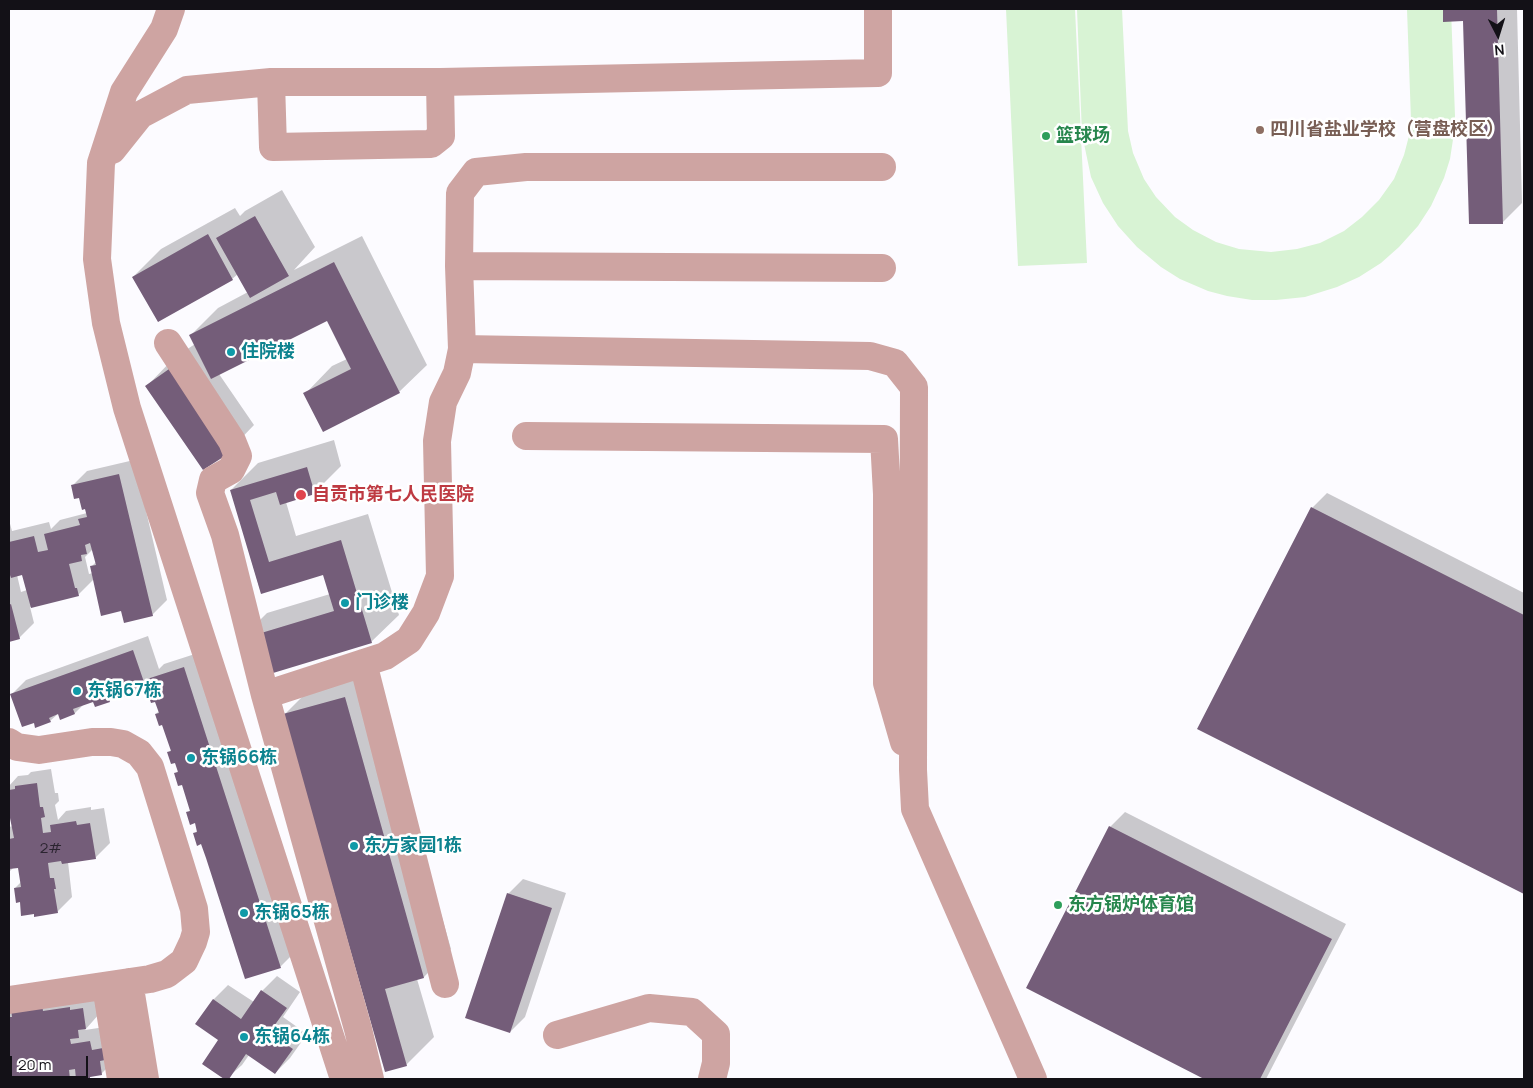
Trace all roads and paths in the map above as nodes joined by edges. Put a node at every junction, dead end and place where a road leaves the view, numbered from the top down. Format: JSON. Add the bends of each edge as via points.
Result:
{"nodes":[{"id":1,"x":171,"y":9,"type":"edge"},
{"id":2,"x":878,"y":9,"type":"edge"},
{"id":3,"x":272,"y":82,"type":"junction"},
{"id":4,"x":440,"y":82,"type":"junction"},
{"id":5,"x":101,"y":163,"type":"junction"},
{"id":6,"x":882,"y":167,"type":"dead end"},
{"id":7,"x":460,"y":266,"type":"junction"},
{"id":8,"x":882,"y":268,"type":"dead end"},
{"id":9,"x":168,"y":343,"type":"dead end"},
{"id":10,"x":462,"y":349,"type":"junction"},
{"id":11,"x":526,"y":436,"type":"dead end"},
{"id":12,"x":363,"y":663,"type":"junction"},
{"id":13,"x":264,"y":695,"type":"junction"},
{"id":14,"x":9,"y":742,"type":"edge"},
{"id":15,"x":913,"y":770,"type":"junction"},
{"id":16,"x":117,"y":984,"type":"junction"},
{"id":17,"x":446,"y":984,"type":"dead end"},
{"id":18,"x":9,"y":1000,"type":"edge"},
{"id":19,"x":557,"y":1035,"type":"dead end"},
{"id":20,"x":121,"y":1079,"type":"edge"},
{"id":21,"x":144,"y":1079,"type":"edge"},
{"id":22,"x":344,"y":1079,"type":"edge"},
{"id":23,"x":370,"y":1079,"type":"edge"},
{"id":24,"x":712,"y":1079,"type":"edge"},
{"id":25,"x":1033,"y":1079,"type":"edge"}],
"edges":[{"from":1,"to":5,"type":"street","via":[[164,29],[124,92]]},
{"from":2,"to":4,"type":"street","via":[[878,73]]},
{"from":3,"to":4,"type":"street"},
{"from":3,"to":4,"type":"street","via":[[273,147],[431,144],[441,136]]},
{"from":3,"to":5,"type":"street","via":[[187,90],[140,115]]},
{"from":5,"to":22,"type":"street","via":[[97,259],[106,323],[127,408]]},
{"from":6,"to":7,"type":"street","via":[[526,167],[476,172],[460,193]]},
{"from":7,"to":8,"type":"street"},
{"from":7,"to":10,"type":"street"},
{"from":9,"to":13,"type":"street","via":[[232,441],[238,456],[231,470],[213,480],[210,493],[225,535]]},
{"from":10,"to":12,"type":"street","via":[[457,373],[443,402],[437,441],[440,576],[426,613],[409,640],[385,656]]},
{"from":10,"to":15,"type":"street","via":[[870,356],[895,363],[914,387]]},
{"from":11,"to":15,"type":"street","via":[[884,439],[887,683]]},
{"from":12,"to":13,"type":"street"},
{"from":12,"to":17,"type":"street"},
{"from":13,"to":23,"type":"street"},
{"from":14,"to":16,"type":"street","via":[[16,747],[39,750],[92,742],[117,743],[139,753],[150,767],[194,909],[196,932],[184,960],[167,974]]},
{"from":15,"to":25,"type":"street","via":[[915,809]]},
{"from":16,"to":18,"type":"street"},
{"from":16,"to":20,"type":"street"},
{"from":16,"to":21,"type":"street"},
{"from":19,"to":24,"type":"street","via":[[649,1008],[692,1012],[716,1034],[716,1063]]}]}
